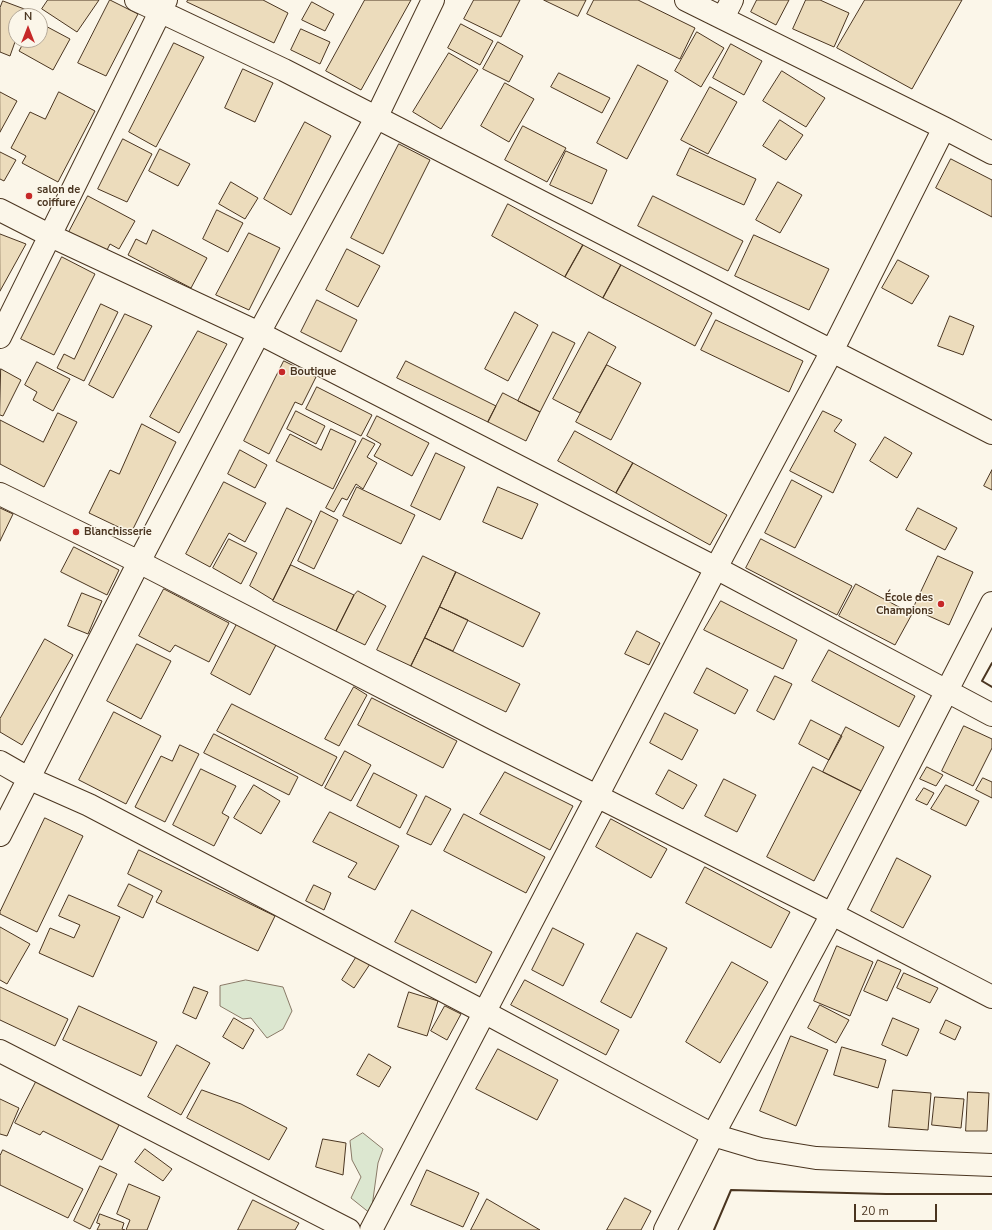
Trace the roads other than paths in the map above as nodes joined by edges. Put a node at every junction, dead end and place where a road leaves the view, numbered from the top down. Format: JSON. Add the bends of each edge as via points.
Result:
{"nodes":[{"id":1,"x":136,"y":0,"type":"edge"},
{"id":2,"x":433,"y":0,"type":"edge"},
{"id":3,"x":686,"y":0,"type":"edge"},
{"id":4,"x":163,"y":6,"type":"edge"},
{"id":5,"x":727,"y":9,"type":"edge"},
{"id":6,"x":376,"y":118,"type":"junction"},
{"id":7,"x":944,"y":128,"type":"junction"},
{"id":8,"x":992,"y":154,"type":"edge"},
{"id":9,"x":0,"y":210,"type":"edge"},
{"id":10,"x":51,"y":236,"type":"junction"},
{"id":11,"x":259,"y":333,"type":"junction"},
{"id":12,"x":0,"y":337,"type":"edge"},
{"id":13,"x":832,"y":351,"type":"junction"},
{"id":14,"x":992,"y":433,"type":"edge"},
{"id":15,"x":0,"y":494,"type":"edge"},
{"id":16,"x":139,"y":562,"type":"junction"},
{"id":17,"x":716,"y":568,"type":"junction"},
{"id":18,"x":992,"y":603,"type":"edge"},
{"id":19,"x":946,"y":690,"type":"junction"},
{"id":20,"x":992,"y":715,"type":"edge"},
{"id":21,"x":0,"y":762,"type":"edge"},
{"id":22,"x":28,"y":778,"type":"junction"},
{"id":23,"x":598,"y":797,"type":"junction"},
{"id":24,"x":0,"y":835,"type":"edge"},
{"id":25,"x":832,"y":914,"type":"junction"},
{"id":26,"x":992,"y":997,"type":"edge"},
{"id":27,"x":484,"y":1012,"type":"junction"},
{"id":28,"x":0,"y":1051,"type":"edge"},
{"id":29,"x":713,"y":1135,"type":"junction"},
{"id":30,"x":992,"y":1165,"type":"edge"},
{"id":31,"x":349,"y":1230,"type":"edge"},
{"id":32,"x":371,"y":1230,"type":"edge"},
{"id":33,"x":665,"y":1230,"type":"edge"}],
"edges":[{"from":1,"to":4,"type":"street"},
{"from":2,"to":6,"type":"street"},
{"from":3,"to":5,"type":"street"},
{"from":4,"to":6,"type":"street"},
{"from":4,"to":10,"type":"street"},
{"from":5,"to":7,"type":"street"},
{"from":6,"to":11,"type":"street"},
{"from":6,"to":13,"type":"street"},
{"from":7,"to":8,"type":"street"},
{"from":7,"to":13,"type":"street"},
{"from":9,"to":10,"type":"street"},
{"from":10,"to":11,"type":"street"},
{"from":10,"to":12,"type":"street"},
{"from":11,"to":16,"type":"street"},
{"from":11,"to":17,"type":"street"},
{"from":13,"to":14,"type":"street"},
{"from":13,"to":17,"type":"street"},
{"from":15,"to":16,"type":"street"},
{"from":16,"to":22,"type":"street"},
{"from":16,"to":23,"type":"street"},
{"from":17,"to":19,"type":"street"},
{"from":17,"to":23,"type":"street"},
{"from":18,"to":19,"type":"street"},
{"from":19,"to":20,"type":"street"},
{"from":19,"to":25,"type":"street"},
{"from":21,"to":22,"type":"street"},
{"from":22,"to":24,"type":"street"},
{"from":22,"to":27,"type":"street","via":[[89,805]]},
{"from":23,"to":25,"type":"street"},
{"from":23,"to":27,"type":"street"},
{"from":25,"to":26,"type":"street"},
{"from":25,"to":29,"type":"street"},
{"from":27,"to":29,"type":"street"},
{"from":27,"to":32,"type":"street"},
{"from":28,"to":31,"type":"street"},
{"from":29,"to":30,"type":"street","via":[[760,1149],[816,1158]]},
{"from":29,"to":33,"type":"street"}]}
